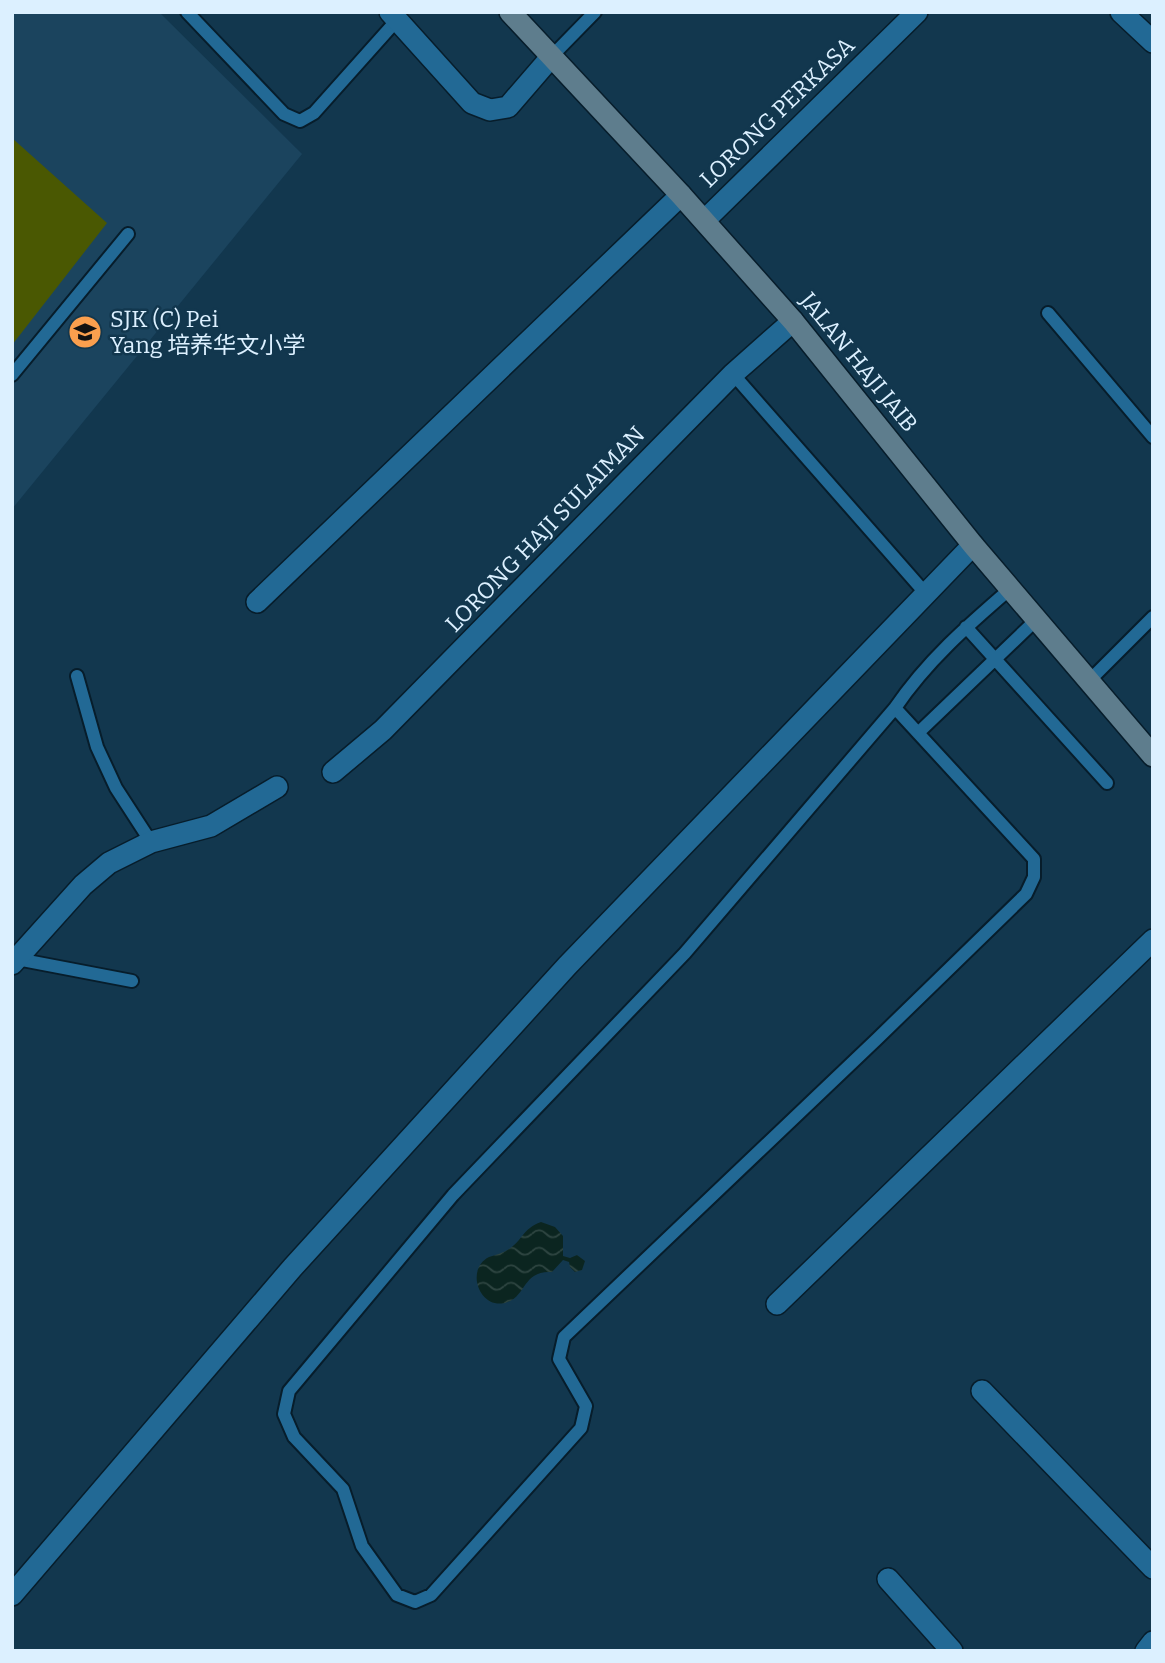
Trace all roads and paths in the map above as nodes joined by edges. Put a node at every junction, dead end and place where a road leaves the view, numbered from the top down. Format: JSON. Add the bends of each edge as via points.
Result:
{"nodes":[{"id":1,"x":187,"y":12,"type":"edge"},
{"id":2,"x":595,"y":12,"type":"edge"},
{"id":3,"x":917,"y":12,"type":"edge"},
{"id":4,"x":1121,"y":12,"type":"edge"},
{"id":5,"x":518,"y":15,"type":"edge"},
{"id":6,"x":393,"y":16,"type":"edge"},
{"id":7,"x":1153,"y":42,"type":"edge"},
{"id":8,"x":552,"y":56,"type":"junction"},
{"id":9,"x":681,"y":195,"type":"junction"},
{"id":10,"x":705,"y":220,"type":"junction"},
{"id":11,"x":128,"y":234,"type":"dead end"},
{"id":12,"x":1048,"y":313,"type":"dead end"},
{"id":13,"x":793,"y":321,"type":"junction"},
{"id":14,"x":733,"y":374,"type":"junction"},
{"id":15,"x":12,"y":375,"type":"edge"},
{"id":16,"x":1153,"y":437,"type":"edge"},
{"id":17,"x":973,"y":545,"type":"junction"},
{"id":18,"x":1010,"y":589,"type":"junction"},
{"id":19,"x":927,"y":595,"type":"junction"},
{"id":20,"x":257,"y":602,"type":"dead end"},
{"id":21,"x":1153,"y":617,"type":"edge"},
{"id":22,"x":1036,"y":621,"type":"junction"},
{"id":23,"x":966,"y":627,"type":"junction"},
{"id":24,"x":995,"y":659,"type":"junction"},
{"id":25,"x":77,"y":676,"type":"dead end"},
{"id":26,"x":1088,"y":681,"type":"junction"},
{"id":27,"x":895,"y":708,"type":"junction"},
{"id":28,"x":918,"y":733,"type":"junction"},
{"id":29,"x":1153,"y":756,"type":"edge"},
{"id":30,"x":333,"y":772,"type":"dead end"},
{"id":31,"x":1107,"y":783,"type":"dead end"},
{"id":32,"x":277,"y":787,"type":"dead end"},
{"id":33,"x":151,"y":842,"type":"junction"},
{"id":34,"x":1153,"y":940,"type":"edge"},
{"id":35,"x":15,"y":962,"type":"edge"},
{"id":36,"x":132,"y":981,"type":"dead end"},
{"id":37,"x":777,"y":1304,"type":"dead end"},
{"id":38,"x":982,"y":1391,"type":"dead end"},
{"id":39,"x":1153,"y":1568,"type":"edge"},
{"id":40,"x":888,"y":1579,"type":"dead end"},
{"id":41,"x":12,"y":1595,"type":"edge"},
{"id":42,"x":1153,"y":1642,"type":"edge"},
{"id":43,"x":952,"y":1651,"type":"edge"},
{"id":44,"x":1146,"y":1651,"type":"edge"}],
"edges":[{"from":1,"to":6,"type":"lane","via":[[284,114],[300,121],[314,113]]},
{"from":2,"to":8,"type":"lane"},
{"from":3,"to":10,"type":"street","name":"LORONG PERKASA"},
{"from":4,"to":7,"type":"street"},
{"from":5,"to":8,"type":"street","name":"JALAN HAJI JAIB"},
{"from":6,"to":8,"type":"street","via":[[472,103],[491,110],[508,107]]},
{"from":8,"to":9,"type":"street","name":"JALAN HAJI JAIB"},
{"from":9,"to":10,"type":"street","name":"JALAN HAJI JAIB"},
{"from":9,"to":20,"type":"street"},
{"from":10,"to":13,"type":"street","name":"JALAN HAJI JAIB"},
{"from":11,"to":15,"type":"lane"},
{"from":12,"to":16,"type":"lane"},
{"from":13,"to":14,"type":"street","name":"LORONG HAJI SULAIMAN"},
{"from":13,"to":17,"type":"street","name":"JALAN HAJI JAIB"},
{"from":14,"to":19,"type":"lane"},
{"from":14,"to":30,"type":"street","name":"LORONG HAJI SULAIMAN","via":[[383,730]]},
{"from":17,"to":18,"type":"street","name":"JALAN HAJI JAIB"},
{"from":17,"to":19,"type":"street"},
{"from":18,"to":22,"type":"street","name":"JALAN HAJI JAIB"},
{"from":18,"to":23,"type":"lane"},
{"from":19,"to":41,"type":"street","via":[[558,976],[293,1266]]},
{"from":21,"to":26,"type":"lane"},
{"from":22,"to":24,"type":"lane"},
{"from":22,"to":26,"type":"street","name":"JALAN HAJI JAIB"},
{"from":23,"to":24,"type":"lane"},
{"from":23,"to":27,"type":"lane","via":[[914,679]]},
{"from":24,"to":28,"type":"lane"},
{"from":24,"to":31,"type":"lane"},
{"from":25,"to":33,"type":"lane","via":[[97,747],[116,788]]},
{"from":26,"to":29,"type":"street","name":"JALAN HAJI JAIB"},
{"from":27,"to":28,"type":"lane"},
{"from":27,"to":28,"type":"lane","via":[[685,953],[453,1195],[289,1391],[284,1414],[294,1437],[343,1489],[362,1546],[397,1595],[415,1602],[431,1595],[581,1428],[586,1406],[559,1359],[564,1338],[1026,894],[1034,877],[1034,859]]},
{"from":32,"to":33,"type":"street","via":[[211,826]]},
{"from":33,"to":35,"type":"street","via":[[109,863],[83,885]]},
{"from":34,"to":37,"type":"street"},
{"from":35,"to":36,"type":"lane"},
{"from":38,"to":39,"type":"street"},
{"from":40,"to":43,"type":"street"},
{"from":42,"to":44,"type":"street"}]}
